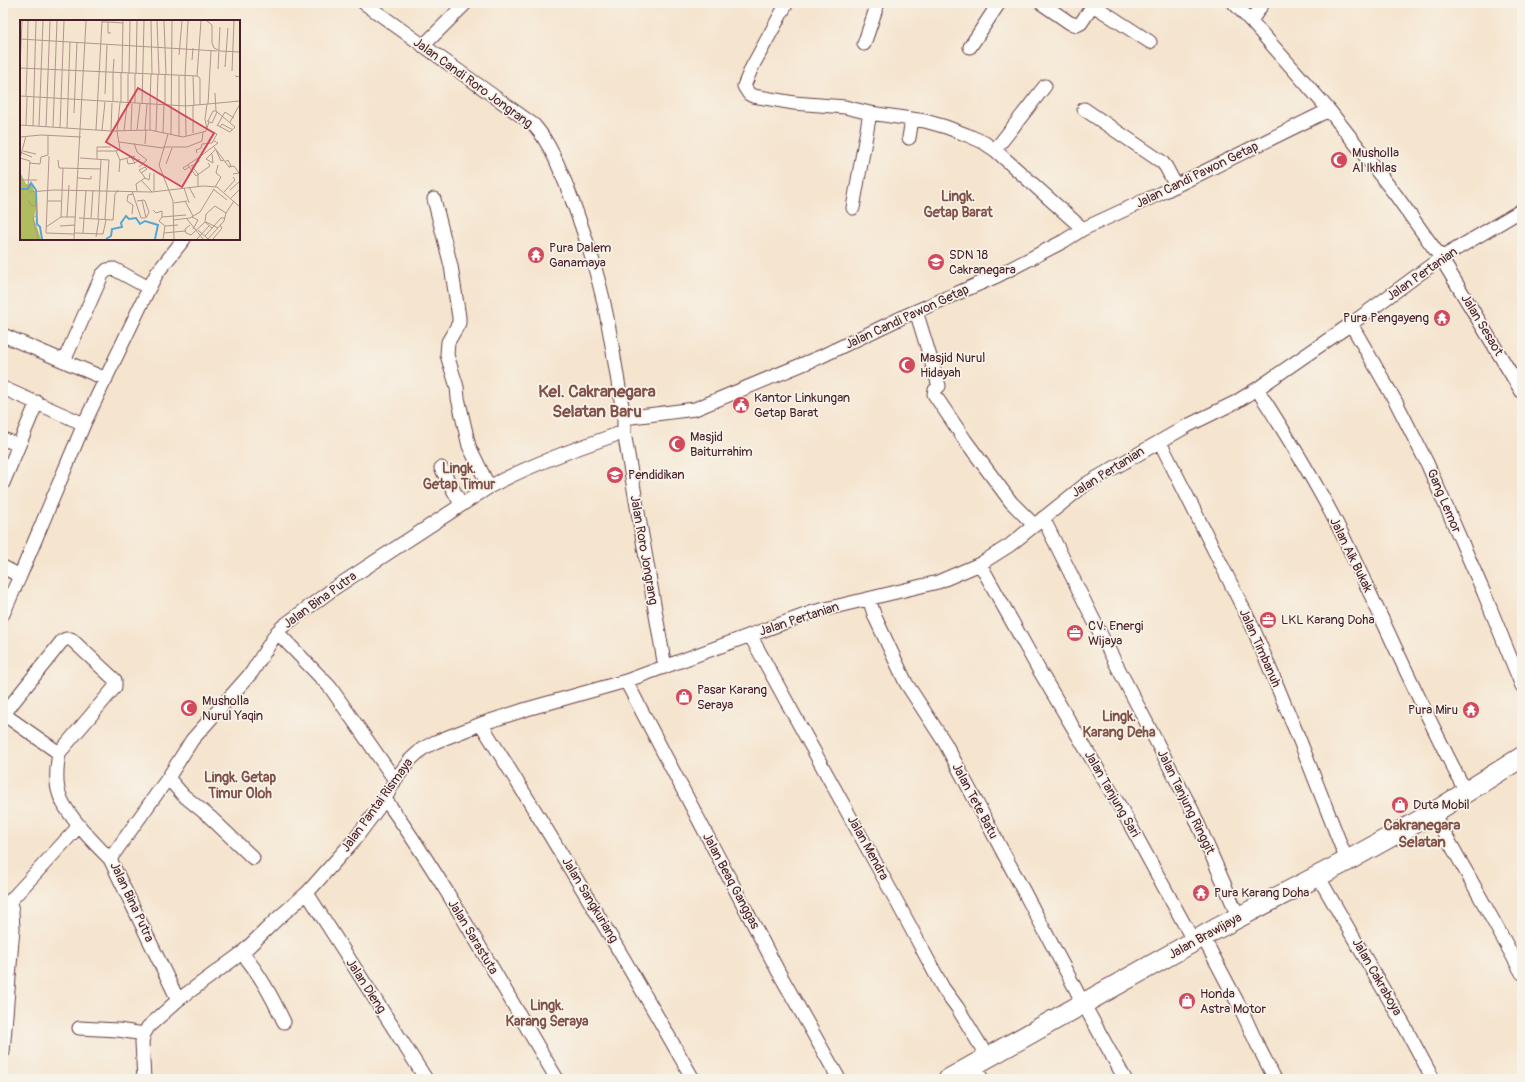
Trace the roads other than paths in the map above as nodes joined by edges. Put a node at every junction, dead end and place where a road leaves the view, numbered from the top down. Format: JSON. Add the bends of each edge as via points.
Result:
{"nodes":[{"id":1,"x":364,"y":3,"type":"edge"},
{"id":2,"x":466,"y":3,"type":"edge"},
{"id":3,"x":787,"y":3,"type":"edge"},
{"id":4,"x":878,"y":3,"type":"edge"},
{"id":5,"x":999,"y":3,"type":"edge"},
{"id":6,"x":1041,"y":3,"type":"edge"},
{"id":7,"x":1234,"y":3,"type":"edge"},
{"id":8,"x":1263,"y":3,"type":"edge"},
{"id":9,"x":1251,"y":20,"type":"junction"},
{"id":10,"x":1150,"y":42,"type":"dead end"},
{"id":11,"x":864,"y":44,"type":"dead end"},
{"id":12,"x":422,"y":46,"type":"junction"},
{"id":13,"x":970,"y":47,"type":"dead end"},
{"id":14,"x":1045,"y":86,"type":"dead end"},
{"id":15,"x":1084,"y":109,"type":"dead end"},
{"id":16,"x":1329,"y":110,"type":"junction"},
{"id":17,"x":870,"y":113,"type":"junction"},
{"id":18,"x":912,"y":119,"type":"junction"},
{"id":19,"x":909,"y":138,"type":"dead end"},
{"id":20,"x":995,"y":150,"type":"junction"},
{"id":21,"x":563,"y":178,"type":"joint"},
{"id":22,"x":1176,"y":186,"type":"junction"},
{"id":23,"x":434,"y":199,"type":"dead end"},
{"id":24,"x":853,"y":208,"type":"dead end"},
{"id":25,"x":1522,"y":210,"type":"edge"},
{"id":26,"x":1083,"y":229,"type":"junction"},
{"id":27,"x":183,"y":240,"type":"edge"},
{"id":28,"x":1441,"y":258,"type":"junction"},
{"id":29,"x":149,"y":288,"type":"junction"},
{"id":30,"x":916,"y":311,"type":"junction"},
{"id":31,"x":1351,"y":324,"type":"junction"},
{"id":32,"x":3,"y":335,"type":"edge"},
{"id":33,"x":64,"y":361,"type":"junction"},
{"id":34,"x":106,"y":379,"type":"junction"},
{"id":35,"x":3,"y":388,"type":"edge"},
{"id":36,"x":1257,"y":389,"type":"junction"},
{"id":37,"x":1522,"y":392,"type":"edge"},
{"id":38,"x":37,"y":402,"type":"junction"},
{"id":39,"x":624,"y":418,"type":"junction"},
{"id":40,"x":84,"y":424,"type":"junction"},
{"id":41,"x":624,"y":432,"type":"junction"},
{"id":42,"x":3,"y":439,"type":"edge"},
{"id":43,"x":1160,"y":442,"type":"junction"},
{"id":44,"x":19,"y":445,"type":"junction"},
{"id":45,"x":441,"y":468,"type":"dead end"},
{"id":46,"x":3,"y":483,"type":"edge"},
{"id":47,"x":489,"y":487,"type":"junction"},
{"id":48,"x":461,"y":504,"type":"junction"},
{"id":49,"x":1038,"y":522,"type":"junction"},
{"id":50,"x":980,"y":564,"type":"junction"},
{"id":51,"x":3,"y":567,"type":"edge"},
{"id":52,"x":20,"y":576,"type":"junction"},
{"id":53,"x":869,"y":599,"type":"junction"},
{"id":54,"x":3,"y":614,"type":"edge"},
{"id":55,"x":277,"y":632,"type":"junction"},
{"id":56,"x":750,"y":635,"type":"junction"},
{"id":57,"x":665,"y":667,"type":"junction"},
{"id":58,"x":626,"y":681,"type":"junction"},
{"id":59,"x":1522,"y":686,"type":"edge"},
{"id":60,"x":481,"y":724,"type":"junction"},
{"id":61,"x":59,"y":753,"type":"junction"},
{"id":62,"x":1522,"y":757,"type":"edge"},
{"id":63,"x":168,"y":778,"type":"junction"},
{"id":64,"x":395,"y":780,"type":"junction"},
{"id":65,"x":1466,"y":792,"type":"junction"},
{"id":66,"x":385,"y":799,"type":"junction"},
{"id":67,"x":1433,"y":813,"type":"junction"},
{"id":68,"x":79,"y":826,"type":"junction"},
{"id":69,"x":252,"y":858,"type":"dead end"},
{"id":70,"x":110,"y":859,"type":"junction"},
{"id":71,"x":1347,"y":861,"type":"junction"},
{"id":72,"x":1318,"y":876,"type":"junction"},
{"id":73,"x":306,"y":893,"type":"junction"},
{"id":74,"x":6,"y":900,"type":"edge"},
{"id":75,"x":1239,"y":918,"type":"junction"},
{"id":76,"x":1198,"y":940,"type":"junction"},
{"id":77,"x":242,"y":953,"type":"junction"},
{"id":78,"x":1522,"y":973,"type":"edge"},
{"id":79,"x":178,"y":1000,"type":"junction"},
{"id":80,"x":1083,"y":1003,"type":"junction"},
{"id":81,"x":284,"y":1022,"type":"dead end"},
{"id":82,"x":79,"y":1028,"type":"dead end"},
{"id":83,"x":144,"y":1034,"type":"junction"},
{"id":84,"x":3,"y":1052,"type":"edge"},
{"id":85,"x":981,"y":1067,"type":"edge"},
{"id":86,"x":144,"y":1079,"type":"edge"},
{"id":87,"x":426,"y":1079,"type":"edge"},
{"id":88,"x":557,"y":1079,"type":"edge"},
{"id":89,"x":693,"y":1079,"type":"edge"},
{"id":90,"x":839,"y":1079,"type":"edge"},
{"id":91,"x":949,"y":1079,"type":"edge"},
{"id":92,"x":1125,"y":1079,"type":"edge"},
{"id":93,"x":1275,"y":1079,"type":"edge"},
{"id":94,"x":1433,"y":1079,"type":"edge"}],
"edges":[{"from":1,"to":12,"type":"street","name":"Jalan Candi Roro Jongrang"},
{"from":2,"to":12,"type":"street"},
{"from":3,"to":17,"type":"street","via":[[744,86],[749,94],[794,103],[845,107]]},
{"from":4,"to":11,"type":"street"},
{"from":5,"to":13,"type":"street"},
{"from":6,"to":10,"type":"street","via":[[1077,25],[1091,8],[1099,8]]},
{"from":7,"to":9,"type":"street","name":"Jalan Sesaot"},
{"from":8,"to":9,"type":"street"},
{"from":9,"to":16,"type":"street","name":"Jalan Sesaot"},
{"from":12,"to":21,"type":"street","name":"Jalan Candi Roro Jongrang","via":[[534,125]]},
{"from":14,"to":20,"type":"street"},
{"from":15,"to":22,"type":"street","via":[[1162,162]]},
{"from":16,"to":22,"type":"street","name":"Jalan Candi Pawon Getap"},
{"from":16,"to":28,"type":"street","name":"Jalan Sesaot"},
{"from":17,"to":18,"type":"street"},
{"from":17,"to":24,"type":"street"},
{"from":18,"to":19,"type":"street"},
{"from":18,"to":20,"type":"street","via":[[946,127],[983,142]]},
{"from":20,"to":26,"type":"street"},
{"from":21,"to":39,"type":"street","name":"Jalan Roro Jongrang","via":[[591,253],[603,301]]},
{"from":22,"to":26,"type":"street","name":"Jalan Candi Pawon Getap"},
{"from":23,"to":47,"type":"street","via":[[451,266],[459,317],[459,323],[448,342],[447,356],[469,446]]},
{"from":25,"to":28,"type":"street","name":"Jalan Pertanian"},
{"from":26,"to":30,"type":"street","name":"Jalan Candi Pawon Getap","via":[[997,276]]},
{"from":27,"to":29,"type":"street","via":[[157,273]]},
{"from":28,"to":31,"type":"street","name":"Jalan Pertanian"},
{"from":28,"to":37,"type":"street","name":"Jalan Sesaot"},
{"from":29,"to":33,"type":"street","via":[[114,269],[102,275]]},
{"from":29,"to":34,"type":"street"},
{"from":30,"to":39,"type":"street","name":"Jalan Candi Pawon Getap","via":[[820,357],[695,409]]},
{"from":30,"to":49,"type":"street","name":"Jalan Tanjung Ringgit","via":[[939,386],[934,394],[1011,502]]},
{"from":31,"to":36,"type":"street","name":"Jalan Pertanian"},
{"from":31,"to":59,"type":"street","name":"Gang Lemor","via":[[1427,463]]},
{"from":32,"to":33,"type":"street"},
{"from":33,"to":34,"type":"street"},
{"from":34,"to":40,"type":"street"},
{"from":35,"to":38,"type":"street"},
{"from":36,"to":43,"type":"street","name":"Jalan Pertanian"},
{"from":36,"to":65,"type":"street","name":"Jalan Aik Bukak","via":[[1301,458],[1342,535]]},
{"from":38,"to":40,"type":"street"},
{"from":38,"to":44,"type":"street"},
{"from":39,"to":41,"type":"street","name":"Jalan Roro Jongrang"},
{"from":40,"to":52,"type":"street"},
{"from":41,"to":47,"type":"street","name":"Jalan Bina Putra","via":[[565,452]]},
{"from":41,"to":57,"type":"street","name":"Jalan Roro Jongrang"},
{"from":42,"to":44,"type":"street"},
{"from":43,"to":49,"type":"street","name":"Jalan Pertanian","via":[[1086,484]]},
{"from":43,"to":71,"type":"street","name":"Jalan Timbanuh","via":[[1253,628]]},
{"from":44,"to":46,"type":"street"},
{"from":45,"to":48,"type":"street"},
{"from":47,"to":48,"type":"street","name":"Jalan Bina Putra"},
{"from":48,"to":55,"type":"street","name":"Jalan Bina Putra","via":[[287,622]]},
{"from":49,"to":50,"type":"street","name":"Jalan Pertanian"},
{"from":49,"to":75,"type":"street","name":"Jalan Tanjung Ringgit","via":[[1102,637],[1192,810]]},
{"from":50,"to":53,"type":"street","name":"Jalan Pertanian","via":[[938,582]]},
{"from":50,"to":76,"type":"street","name":"Jalan Tanjung Sari","via":[[1039,670]]},
{"from":51,"to":52,"type":"street"},
{"from":52,"to":54,"type":"street"},
{"from":53,"to":56,"type":"street","name":"Jalan Pertanian","via":[[813,612]]},
{"from":53,"to":80,"type":"street","name":"Jalan Tete Batu","via":[[906,684],[945,743]]},
{"from":55,"to":63,"type":"street","name":"Jalan Bina Putra","via":[[252,672],[192,740]]},
{"from":55,"to":64,"type":"street","via":[[330,687]]},
{"from":56,"to":57,"type":"street","name":"Jalan Pertanian"},
{"from":56,"to":85,"type":"street","name":"Jalan Mendra","via":[[943,988],[958,1006]]},
{"from":57,"to":58,"type":"street","name":"Jalan Pantai Rismaya"},
{"from":58,"to":60,"type":"street","name":"Jalan Pantai Rismaya"},
{"from":58,"to":90,"type":"street","name":"Jalan Beaq Ganggas","via":[[778,971]]},
{"from":60,"to":64,"type":"street","name":"Jalan Pantai Rismaya","via":[[422,749]]},
{"from":60,"to":89,"type":"street","name":"Jalan Sangkuriang","via":[[559,847]]},
{"from":61,"to":61,"type":"street","via":[[115,687],[112,676],[71,639],[62,641],[6,713],[9,718]]},
{"from":61,"to":68,"type":"street","via":[[58,793]]},
{"from":62,"to":65,"type":"main road","name":"Jalan Brawijaya"},
{"from":63,"to":69,"type":"street"},
{"from":63,"to":70,"type":"street","name":"Jalan Bina Putra"},
{"from":64,"to":66,"type":"street","name":"Jalan Pantai Rismaya"},
{"from":65,"to":67,"type":"main road","name":"Jalan Brawijaya"},
{"from":66,"to":73,"type":"street","name":"Jalan Pantai Rismaya","via":[[355,839]]},
{"from":66,"to":88,"type":"street","name":"Jalan Sarastuta","via":[[456,908]]},
{"from":67,"to":71,"type":"main road","name":"Jalan Brawijaya"},
{"from":67,"to":78,"type":"street"},
{"from":68,"to":70,"type":"street"},
{"from":68,"to":74,"type":"street"},
{"from":70,"to":79,"type":"street","name":"Jalan Bina Putra"},
{"from":71,"to":72,"type":"main road","name":"Jalan Brawijaya"},
{"from":72,"to":75,"type":"main road","name":"Jalan Brawijaya"},
{"from":72,"to":94,"type":"street","name":"Jalan Cakraboya"},
{"from":73,"to":77,"type":"street","name":"Jalan Pantai Rismaya"},
{"from":73,"to":87,"type":"street","name":"Jalan Dieng"},
{"from":74,"to":84,"type":"street","via":[[12,912],[13,928]]},
{"from":75,"to":76,"type":"main road","name":"Jalan Brawijaya"},
{"from":76,"to":80,"type":"main road","name":"Jalan Brawijaya"},
{"from":76,"to":93,"type":"street","name":"Jalan Tanjung Sari","via":[[1241,1009]]},
{"from":77,"to":79,"type":"street","name":"Jalan Pantai Rismaya"},
{"from":77,"to":81,"type":"street","via":[[256,968]]},
{"from":79,"to":83,"type":"street","name":"Jalan Pantai Rismaya","via":[[151,1024]]},
{"from":80,"to":85,"type":"main road","name":"Jalan Brawijaya"},
{"from":80,"to":92,"type":"street","name":"Jalan Tete Batu"},
{"from":82,"to":83,"type":"street"},
{"from":83,"to":86,"type":"street"},
{"from":85,"to":91,"type":"main road","name":"Jalan Brawijaya"}]}
